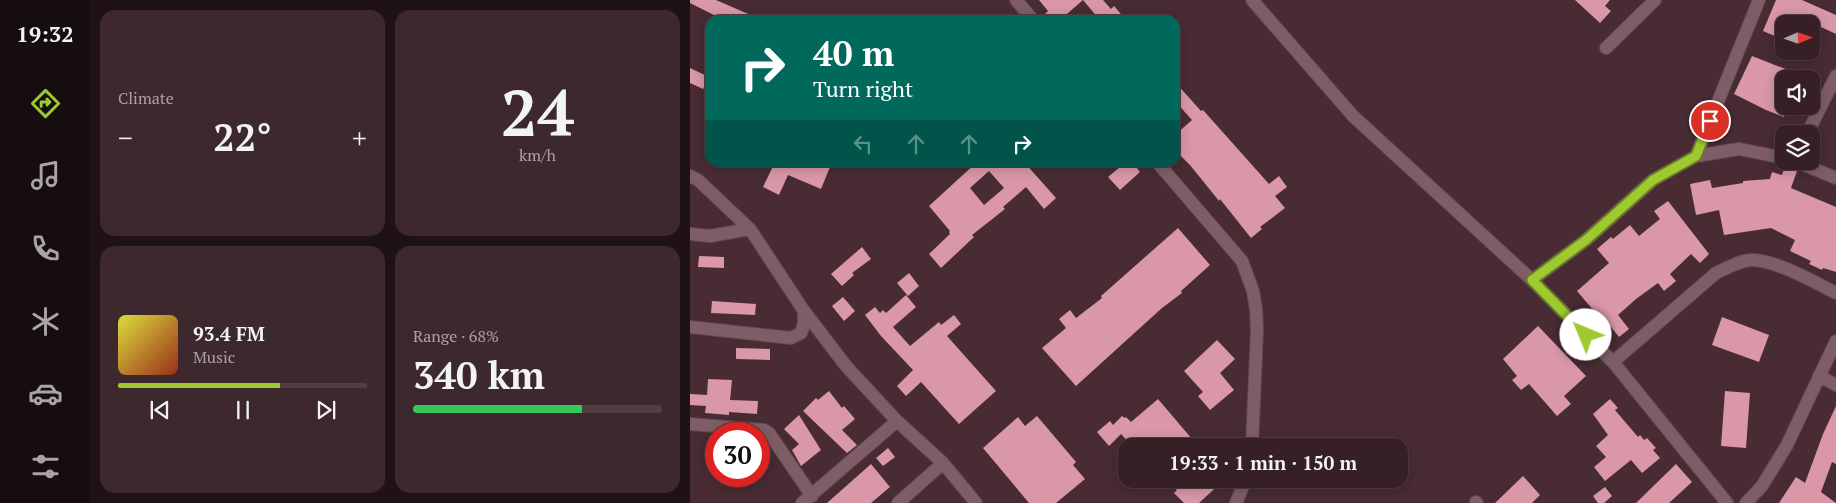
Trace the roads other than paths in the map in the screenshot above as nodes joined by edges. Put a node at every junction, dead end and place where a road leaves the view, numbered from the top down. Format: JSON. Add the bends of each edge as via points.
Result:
{"nodes":[{"id":1,"x":1016,"y":0,"type":"edge"},
{"id":2,"x":1252,"y":0,"type":"edge"},
{"id":3,"x":1655,"y":0,"type":"edge"},
{"id":4,"x":1759,"y":0,"type":"edge"},
{"id":5,"x":1029,"y":15,"type":"edge"},
{"id":6,"x":1606,"y":48,"type":"dead end"},
{"id":7,"x":1836,"y":76,"type":"edge"},
{"id":8,"x":1812,"y":125,"type":"edge"},
{"id":9,"x":1696,"y":156,"type":"junction"},
{"id":10,"x":1775,"y":156,"type":"edge"},
{"id":11,"x":1161,"y":167,"type":"edge"},
{"id":12,"x":1817,"y":170,"type":"edge"},
{"id":13,"x":690,"y":176,"type":"edge"},
{"id":14,"x":1836,"y":178,"type":"edge"},
{"id":15,"x":750,"y":229,"type":"junction"},
{"id":16,"x":690,"y":234,"type":"edge"},
{"id":17,"x":1532,"y":280,"type":"junction"},
{"id":18,"x":1836,"y":293,"type":"edge"},
{"id":19,"x":804,"y":310,"type":"junction"},
{"id":20,"x":690,"y":327,"type":"edge"},
{"id":21,"x":1836,"y":341,"type":"edge"},
{"id":22,"x":1613,"y":362,"type":"junction"},
{"id":23,"x":1819,"y":376,"type":"junction"},
{"id":24,"x":1836,"y":385,"type":"edge"},
{"id":25,"x":897,"y":421,"type":"junction"},
{"id":26,"x":690,"y":424,"type":"edge"},
{"id":27,"x":1252,"y":438,"type":"edge"},
{"id":28,"x":943,"y":463,"type":"junction"},
{"id":29,"x":1242,"y":488,"type":"edge"},
{"id":30,"x":807,"y":499,"type":"edge"},
{"id":31,"x":898,"y":503,"type":"edge"},
{"id":32,"x":976,"y":503,"type":"edge"},
{"id":33,"x":1236,"y":503,"type":"edge"},
{"id":34,"x":1728,"y":503,"type":"edge"},
{"id":35,"x":1746,"y":503,"type":"edge"}],
"edges":[{"from":1,"to":5,"type":"street"},
{"from":2,"to":17,"type":"street","via":[[1353,116]]},
{"from":3,"to":6,"type":"street"},
{"from":4,"to":9,"type":"street"},
{"from":7,"to":8,"type":"street"},
{"from":9,"to":10,"type":"street","via":[[1738,148]]},
{"from":9,"to":17,"type":"street","via":[[1653,180],[1586,240]]},
{"from":11,"to":27,"type":"street","via":[[1242,261],[1250,282],[1257,330]]},
{"from":12,"to":14,"type":"street"},
{"from":13,"to":15,"type":"street"},
{"from":15,"to":16,"type":"street","via":[[710,236]]},
{"from":15,"to":19,"type":"street"},
{"from":17,"to":22,"type":"street"},
{"from":18,"to":22,"type":"street","via":[[1773,264],[1752,260],[1732,264]]},
{"from":19,"to":20,"type":"street","via":[[801,333],[791,338]]},
{"from":19,"to":25,"type":"street","via":[[846,366]]},
{"from":21,"to":23,"type":"street"},
{"from":22,"to":34,"type":"street"},
{"from":23,"to":24,"type":"street"},
{"from":23,"to":35,"type":"street","via":[[1787,445],[1762,486]]},
{"from":25,"to":28,"type":"street"},
{"from":25,"to":30,"type":"street"},
{"from":26,"to":30,"type":"street","via":[[769,433]]},
{"from":28,"to":31,"type":"street"},
{"from":28,"to":32,"type":"street"},
{"from":29,"to":33,"type":"street"}]}
